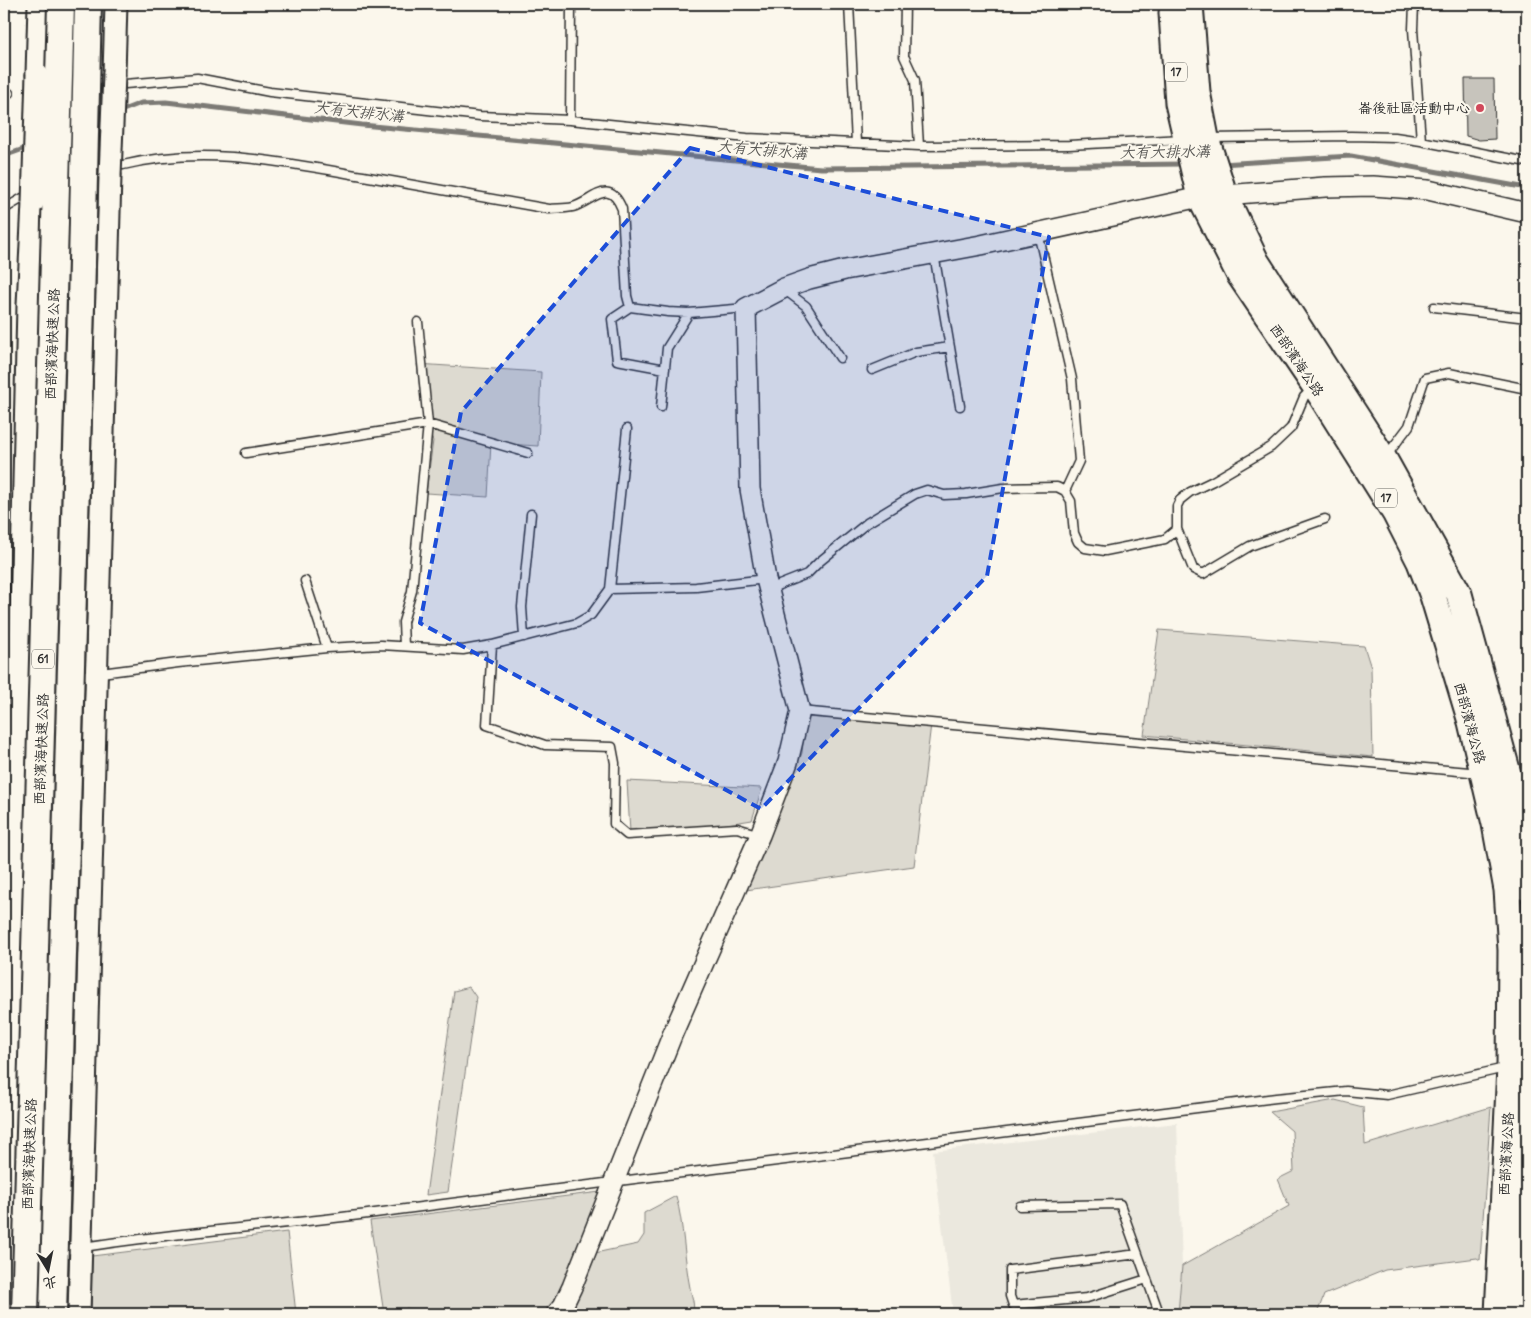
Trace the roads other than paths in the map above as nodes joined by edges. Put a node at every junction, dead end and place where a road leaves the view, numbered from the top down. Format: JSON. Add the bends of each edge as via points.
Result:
{"nodes":[{"id":1,"x":39,"y":4,"type":"edge"},
{"id":2,"x":61,"y":4,"type":"edge"},
{"id":3,"x":88,"y":4,"type":"edge"},
{"id":4,"x":116,"y":4,"type":"edge"},
{"id":5,"x":571,"y":4,"type":"edge"},
{"id":6,"x":849,"y":4,"type":"edge"},
{"id":7,"x":905,"y":4,"type":"edge"},
{"id":8,"x":1173,"y":4,"type":"edge"},
{"id":9,"x":1190,"y":4,"type":"edge"},
{"id":10,"x":1414,"y":4,"type":"edge"},
{"id":11,"x":119,"y":79,"type":"junction"},
{"id":12,"x":570,"y":120,"type":"junction"},
{"id":13,"x":1196,"y":139,"type":"junction"},
{"id":14,"x":1422,"y":140,"type":"junction"},
{"id":15,"x":856,"y":143,"type":"junction"},
{"id":16,"x":918,"y":146,"type":"junction"},
{"id":17,"x":1527,"y":162,"type":"edge"},
{"id":18,"x":117,"y":170,"type":"junction"},
{"id":19,"x":1224,"y":194,"type":"junction"},
{"id":20,"x":1200,"y":197,"type":"junction"},
{"id":21,"x":29,"y":199,"type":"junction"},
{"id":22,"x":4,"y":209,"type":"edge"},
{"id":23,"x":1527,"y":213,"type":"edge"},
{"id":24,"x":1038,"y":233,"type":"junction"},
{"id":25,"x":934,"y":254,"type":"junction"},
{"id":26,"x":784,"y":288,"type":"junction"},
{"id":27,"x":1434,"y":306,"type":"dead end"},
{"id":28,"x":630,"y":307,"type":"junction"},
{"id":29,"x":746,"y":308,"type":"junction"},
{"id":30,"x":689,"y":313,"type":"junction"},
{"id":31,"x":1527,"y":318,"type":"edge"},
{"id":32,"x":418,"y":322,"type":"dead end"},
{"id":33,"x":950,"y":346,"type":"junction"},
{"id":34,"x":840,"y":358,"type":"dead end"},
{"id":35,"x":665,"y":369,"type":"junction"},
{"id":36,"x":872,"y":370,"type":"dead end"},
{"id":37,"x":1315,"y":386,"type":"junction"},
{"id":38,"x":1527,"y":389,"type":"edge"},
{"id":39,"x":960,"y":406,"type":"dead end"},
{"id":40,"x":662,"y":407,"type":"dead end"},
{"id":41,"x":428,"y":424,"type":"junction"},
{"id":42,"x":627,"y":429,"type":"dead end"},
{"id":43,"x":246,"y":453,"type":"dead end"},
{"id":44,"x":528,"y":454,"type":"dead end"},
{"id":45,"x":1384,"y":458,"type":"junction"},
{"id":46,"x":1065,"y":491,"type":"junction"},
{"id":47,"x":531,"y":514,"type":"dead end"},
{"id":48,"x":1325,"y":519,"type":"dead end"},
{"id":49,"x":1178,"y":529,"type":"junction"},
{"id":50,"x":305,"y":581,"type":"dead end"},
{"id":51,"x":767,"y":584,"type":"junction"},
{"id":52,"x":610,"y":589,"type":"junction"},
{"id":53,"x":524,"y":637,"type":"junction"},
{"id":54,"x":492,"y":645,"type":"junction"},
{"id":55,"x":404,"y":646,"type":"junction"},
{"id":56,"x":327,"y":648,"type":"junction"},
{"id":57,"x":96,"y":674,"type":"junction"},
{"id":58,"x":12,"y":684,"type":"edge"},
{"id":59,"x":800,"y":711,"type":"junction"},
{"id":60,"x":1484,"y":774,"type":"junction"},
{"id":61,"x":1510,"y":831,"type":"edge"},
{"id":62,"x":760,"y":835,"type":"junction"},
{"id":63,"x":1527,"y":888,"type":"edge"},
{"id":64,"x":1519,"y":1070,"type":"edge"},
{"id":65,"x":613,"y":1181,"type":"junction"},
{"id":66,"x":1020,"y":1206,"type":"dead end"},
{"id":67,"x":80,"y":1247,"type":"junction"},
{"id":68,"x":1138,"y":1254,"type":"junction"},
{"id":69,"x":5,"y":1261,"type":"edge"},
{"id":70,"x":1147,"y":1279,"type":"junction"},
{"id":71,"x":5,"y":1314,"type":"edge"},
{"id":72,"x":25,"y":1314,"type":"edge"},
{"id":73,"x":53,"y":1314,"type":"edge"},
{"id":74,"x":79,"y":1314,"type":"edge"},
{"id":75,"x":556,"y":1314,"type":"edge"},
{"id":76,"x":1155,"y":1314,"type":"edge"},
{"id":77,"x":1498,"y":1314,"type":"edge"},
{"id":78,"x":1517,"y":1314,"type":"edge"}],
"edges":[{"from":1,"to":21,"type":"main road","bridge":true},
{"from":2,"to":72,"type":"highway","name":"西部濱海快速公路","number":"61","bridge":true},
{"from":3,"to":73,"type":"highway","name":"西部濱海快速公路","number":"61","bridge":true},
{"from":4,"to":11,"type":"main road"},
{"from":5,"to":12,"type":"lane"},
{"from":6,"to":15,"type":"lane"},
{"from":7,"to":16,"type":"lane","via":[[904,56],[915,80]]},
{"from":8,"to":13,"type":"main road","number":"17","via":[[1178,103]]},
{"from":9,"to":13,"type":"main road","number":"17","via":[[1197,92]]},
{"from":10,"to":14,"type":"lane"},
{"from":11,"to":12,"type":"lane","via":[[197,78],[270,92],[480,116]]},
{"from":11,"to":18,"type":"main road","bridge":true},
{"from":12,"to":15,"type":"lane","via":[[748,138]]},
{"from":13,"to":14,"type":"lane","via":[[1351,136]]},
{"from":13,"to":16,"type":"lane","via":[[1069,145]]},
{"from":13,"to":19,"type":"main road","number":"17"},
{"from":13,"to":20,"type":"main road","number":"17"},
{"from":14,"to":17,"type":"lane"},
{"from":15,"to":16,"type":"lane"},
{"from":18,"to":28,"type":"lane","via":[[150,158],[207,154],[264,159],[549,209],[572,208],[596,194],[605,193],[618,200],[622,209]]},
{"from":18,"to":57,"type":"main road"},
{"from":19,"to":20,"type":"street"},
{"from":19,"to":23,"type":"street","via":[[1373,186],[1428,190]]},
{"from":19,"to":45,"type":"main road","name":"西部濱海公路","number":"17","via":[[1256,261]]},
{"from":20,"to":24,"type":"street"},
{"from":20,"to":37,"type":"main road","name":"西部濱海公路","number":"17","via":[[1240,274]]},
{"from":21,"to":22,"type":"lane"},
{"from":21,"to":58,"type":"main road","via":[[28,305]]},
{"from":24,"to":25,"type":"street"},
{"from":24,"to":46,"type":"lane","via":[[1072,378],[1079,461]]},
{"from":25,"to":26,"type":"street","via":[[845,270]]},
{"from":25,"to":33,"type":"lane"},
{"from":26,"to":29,"type":"street"},
{"from":26,"to":34,"type":"lane","via":[[806,306]]},
{"from":27,"to":31,"type":"lane"},
{"from":28,"to":30,"type":"lane"},
{"from":28,"to":35,"type":"lane","via":[[612,319],[617,360]]},
{"from":29,"to":30,"type":"lane"},
{"from":29,"to":51,"type":"street","via":[[750,489]]},
{"from":30,"to":35,"type":"lane","via":[[667,348]]},
{"from":32,"to":41,"type":"lane"},
{"from":33,"to":36,"type":"lane","via":[[916,352]]},
{"from":33,"to":39,"type":"lane"},
{"from":35,"to":40,"type":"lane"},
{"from":37,"to":49,"type":"lane","via":[[1304,397],[1291,428],[1271,448],[1180,500],[1177,506]]},
{"from":37,"to":60,"type":"main road","name":"西部濱海公路","number":"17","via":[[1395,513],[1420,562],[1472,722]]},
{"from":38,"to":45,"type":"lane","via":[[1449,373],[1425,378],[1409,426]]},
{"from":41,"to":43,"type":"lane"},
{"from":41,"to":44,"type":"lane"},
{"from":41,"to":55,"type":"lane","via":[[412,591],[403,622]]},
{"from":42,"to":52,"type":"lane"},
{"from":45,"to":61,"type":"main road","name":"西部濱海公路","number":"17","via":[[1459,594],[1512,788]]},
{"from":46,"to":49,"type":"lane","via":[[1071,501],[1074,533],[1085,548],[1105,551],[1157,541]]},
{"from":46,"to":51,"type":"lane","via":[[1057,487],[1003,488],[944,495],[927,490],[867,523],[807,574]]},
{"from":47,"to":53,"type":"lane","via":[[522,607]]},
{"from":48,"to":49,"type":"lane","via":[[1250,546],[1203,574],[1193,569]]},
{"from":50,"to":56,"type":"lane"},
{"from":51,"to":52,"type":"lane"},
{"from":51,"to":59,"type":"street"},
{"from":52,"to":53,"type":"lane","via":[[591,615],[577,624]]},
{"from":53,"to":54,"type":"lane"},
{"from":54,"to":55,"type":"lane","via":[[463,650]]},
{"from":54,"to":62,"type":"lane","via":[[486,724],[545,745],[612,747],[615,763],[614,824],[627,835],[737,828]]},
{"from":55,"to":56,"type":"lane"},
{"from":56,"to":57,"type":"lane"},
{"from":57,"to":58,"type":"lane"},
{"from":57,"to":67,"type":"main road"},
{"from":58,"to":69,"type":"main road"},
{"from":59,"to":60,"type":"lane"},
{"from":59,"to":62,"type":"street","via":[[788,762]]},
{"from":60,"to":61,"type":"main road","name":"西部濱海公路","number":"17"},
{"from":61,"to":63,"type":"main road","name":"西部濱海公路","number":"17"},
{"from":61,"to":64,"type":"main road","name":"西部濱海公路","number":"17","via":[[1507,890]]},
{"from":62,"to":65,"type":"street","via":[[673,1033]]},
{"from":64,"to":65,"type":"lane","via":[[1485,1071],[1387,1095],[1346,1091],[1276,1098]]},
{"from":64,"to":77,"type":"main road","name":"西部濱海公路","number":"17"},
{"from":64,"to":78,"type":"main road","name":"西部濱海公路","number":"17"},
{"from":65,"to":67,"type":"lane","via":[[354,1216]]},
{"from":65,"to":75,"type":"street","via":[[572,1288]]},
{"from":66,"to":68,"type":"lane","via":[[1120,1204]]},
{"from":67,"to":69,"type":"lane"},
{"from":67,"to":74,"type":"main road"},
{"from":68,"to":70,"type":"lane"},
{"from":68,"to":70,"type":"lane","via":[[1010,1270],[1013,1305],[1087,1298]]},
{"from":69,"to":71,"type":"main road"},
{"from":70,"to":76,"type":"lane","via":[[1157,1307]]}]}
